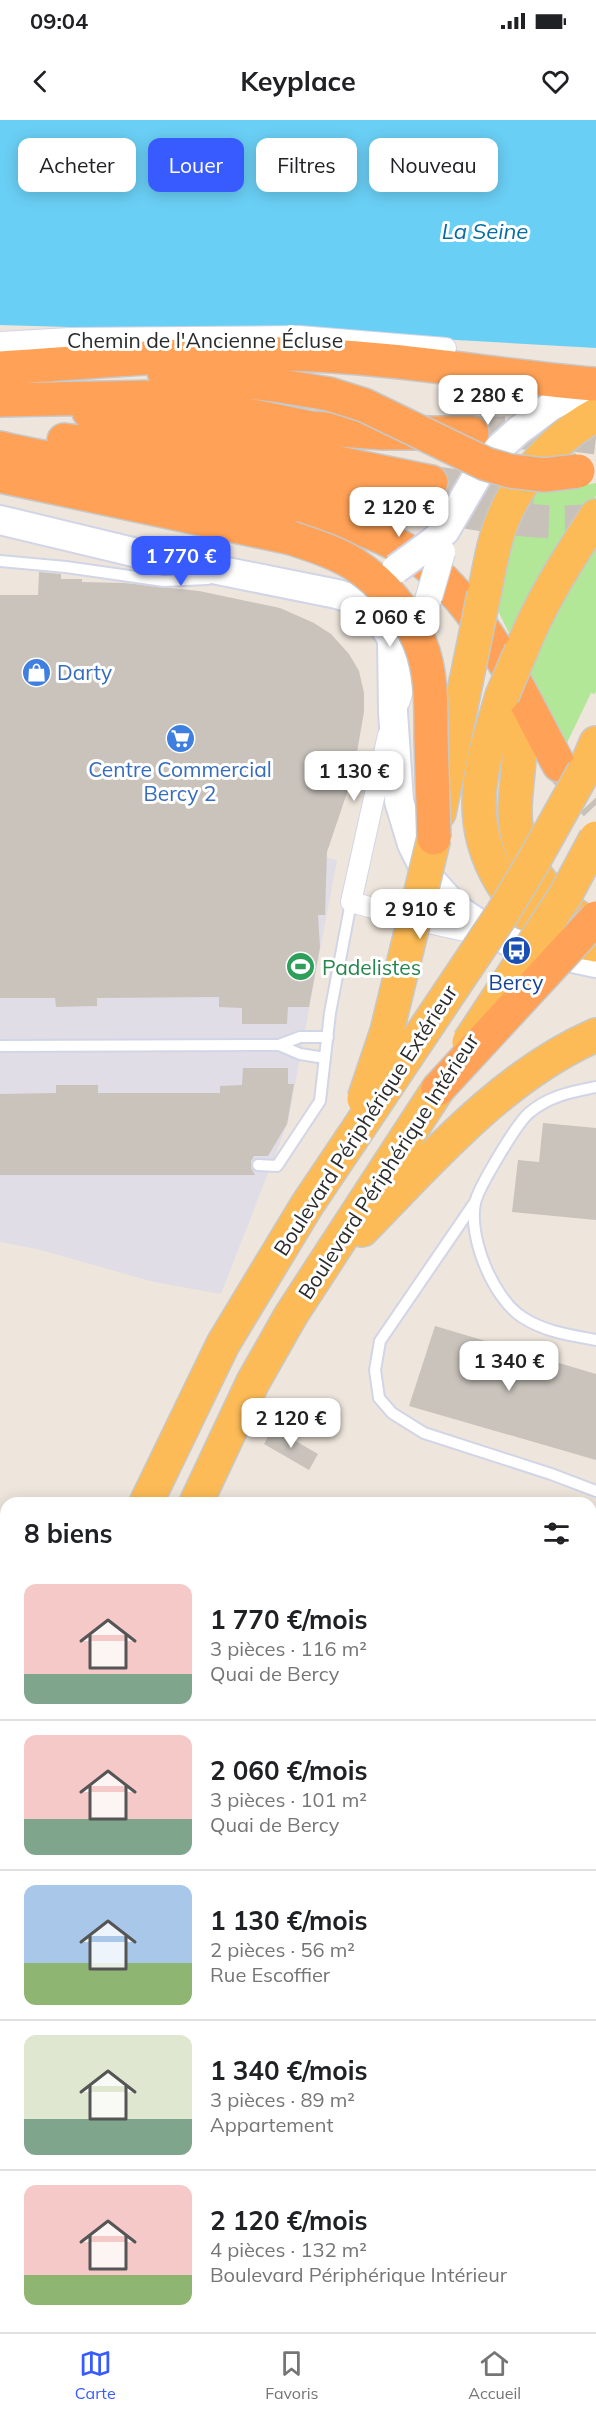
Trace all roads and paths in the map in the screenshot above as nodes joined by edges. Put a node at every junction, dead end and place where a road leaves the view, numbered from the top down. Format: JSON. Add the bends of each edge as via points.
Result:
{"nodes":[{"id":1,"x":0,"y":342,"type":"edge"},
{"id":2,"x":446,"y":348,"type":"dead end"},
{"id":3,"x":78,"y":363,"type":"junction"},
{"id":4,"x":0,"y":368,"type":"edge"},
{"id":5,"x":595,"y":399,"type":"edge"},
{"id":6,"x":0,"y":400,"type":"edge"},
{"id":7,"x":33,"y":401,"type":"junction"},
{"id":8,"x":472,"y":433,"type":"tunnel mouth"},
{"id":9,"x":0,"y":435,"type":"edge"},
{"id":10,"x":0,"y":448,"type":"edge"},
{"id":11,"x":587,"y":468,"type":"edge"},
{"id":12,"x":0,"y":476,"type":"edge"},
{"id":13,"x":0,"y":502,"type":"edge"},
{"id":14,"x":596,"y":516,"type":"edge"},
{"id":15,"x":0,"y":520,"type":"edge"},
{"id":16,"x":439,"y":543,"type":"junction"},
{"id":17,"x":0,"y":561,"type":"edge"},
{"id":18,"x":258,"y":578,"type":"junction"},
{"id":19,"x":511,"y":695,"type":"junction"},
{"id":20,"x":393,"y":712,"type":"junction"},
{"id":21,"x":580,"y":760,"type":"edge"},
{"id":22,"x":434,"y":838,"type":"junction"},
{"id":23,"x":596,"y":838,"type":"edge"},
{"id":24,"x":351,"y":902,"type":"junction"},
{"id":25,"x":596,"y":918,"type":"edge"},
{"id":26,"x":596,"y":928,"type":"edge"},
{"id":27,"x":500,"y":938,"type":"junction"},
{"id":28,"x":596,"y":945,"type":"edge"},
{"id":29,"x":596,"y":963,"type":"edge"},
{"id":30,"x":596,"y":1035,"type":"edge"},
{"id":31,"x":328,"y":1037,"type":"junction"},
{"id":32,"x":279,"y":1045,"type":"junction"},
{"id":33,"x":0,"y":1046,"type":"edge"},
{"id":34,"x":325,"y":1058,"type":"junction"},
{"id":35,"x":596,"y":1087,"type":"edge"},
{"id":36,"x":438,"y":1089,"type":"junction"},
{"id":37,"x":350,"y":1141,"type":"junction"},
{"id":38,"x":258,"y":1164,"type":"dead end"},
{"id":39,"x":475,"y":1202,"type":"junction"},
{"id":40,"x":312,"y":1280,"type":"junction"},
{"id":41,"x":596,"y":1340,"type":"edge"},
{"id":42,"x":596,"y":1491,"type":"edge"},
{"id":43,"x":149,"y":1497,"type":"edge"},
{"id":44,"x":199,"y":1497,"type":"edge"}],
"edges":[{"from":1,"to":2,"type":"street","name":"Chemin de l'Ancienne Écluse","via":[[300,336]]},
{"from":3,"to":4,"type":"highway"},
{"from":3,"to":5,"type":"highway","via":[[218,354],[358,357]]},
{"from":3,"to":11,"type":"highway","bridge":true,"via":[[329,394],[363,405],[486,464],[510,471],[544,475]]},
{"from":5,"to":16,"type":"main road","via":[[550,407],[487,459]]},
{"from":5,"to":22,"type":"highway","bridge":true,"via":[[575,427],[521,483],[496,538]]},
{"from":6,"to":7,"type":"highway"},
{"from":7,"to":8,"type":"highway","via":[[158,398],[320,429]]},
{"from":7,"to":9,"type":"highway","via":[[425,494],[143,450]]},
{"from":10,"to":19,"type":"highway","via":[[356,526],[426,564],[454,592],[499,651]]},
{"from":12,"to":22,"type":"highway","bridge":true,"via":[[291,538],[353,563],[373,579],[391,596],[421,645],[430,687]]},
{"from":13,"to":16,"type":"main road","bridge":true,"via":[[285,566],[366,576],[396,569]]},
{"from":14,"to":19,"type":"highway","bridge":true,"via":[[535,615],[520,651]]},
{"from":15,"to":18,"type":"main road"},
{"from":16,"to":20,"type":"street","bridge":true,"via":[[429,597]]},
{"from":17,"to":18,"type":"lane","via":[[164,581]]},
{"from":18,"to":20,"type":"main road","via":[[363,602],[392,639]]},
{"from":19,"to":21,"type":"highway"},
{"from":19,"to":26,"type":"highway","via":[[519,759],[516,831],[524,856],[561,904]]},
{"from":19,"to":28,"type":"highway","via":[[485,756],[479,803],[482,839],[494,872],[537,922],[566,938]]},
{"from":20,"to":24,"type":"street"},
{"from":20,"to":27,"type":"main road","via":[[399,801],[411,843],[429,878],[458,909]]},
{"from":21,"to":37,"type":"highway","name":"Boulevard Périphérique Extérieur","bridge":true,"via":[[532,864],[502,914]]},
{"from":22,"to":37,"type":"highway","bridge":true,"via":[[387,1031]]},
{"from":23,"to":36,"type":"highway","name":"Boulevard Périphérique Intérieur","bridge":true,"via":[[565,896]]},
{"from":24,"to":27,"type":"street"},
{"from":24,"to":31,"type":"lane"},
{"from":25,"to":36,"type":"highway","bridge":true},
{"from":27,"to":29,"type":"main road"},
{"from":30,"to":40,"type":"highway","via":[[517,1082],[460,1131]]},
{"from":31,"to":32,"type":"lane","via":[[300,1037]]},
{"from":31,"to":34,"type":"lane"},
{"from":32,"to":33,"type":"lane"},
{"from":32,"to":34,"type":"lane"},
{"from":34,"to":38,"type":"lane","via":[[320,1101],[277,1166]]},
{"from":35,"to":39,"type":"lane","via":[[554,1096],[527,1114],[510,1136]]},
{"from":36,"to":40,"type":"highway","name":"Boulevard Périphérique Intérieur"},
{"from":37,"to":43,"type":"highway","name":"Boulevard Périphérique Extérieur","via":[[223,1344]]},
{"from":39,"to":41,"type":"lane","via":[[474,1226],[484,1265],[499,1292],[520,1316],[546,1330]]},
{"from":39,"to":42,"type":"lane","via":[[380,1341],[375,1370],[380,1398],[392,1413],[424,1433]]},
{"from":40,"to":44,"type":"highway","name":"Boulevard Périphérique Intérieur","via":[[253,1382]]}]}
